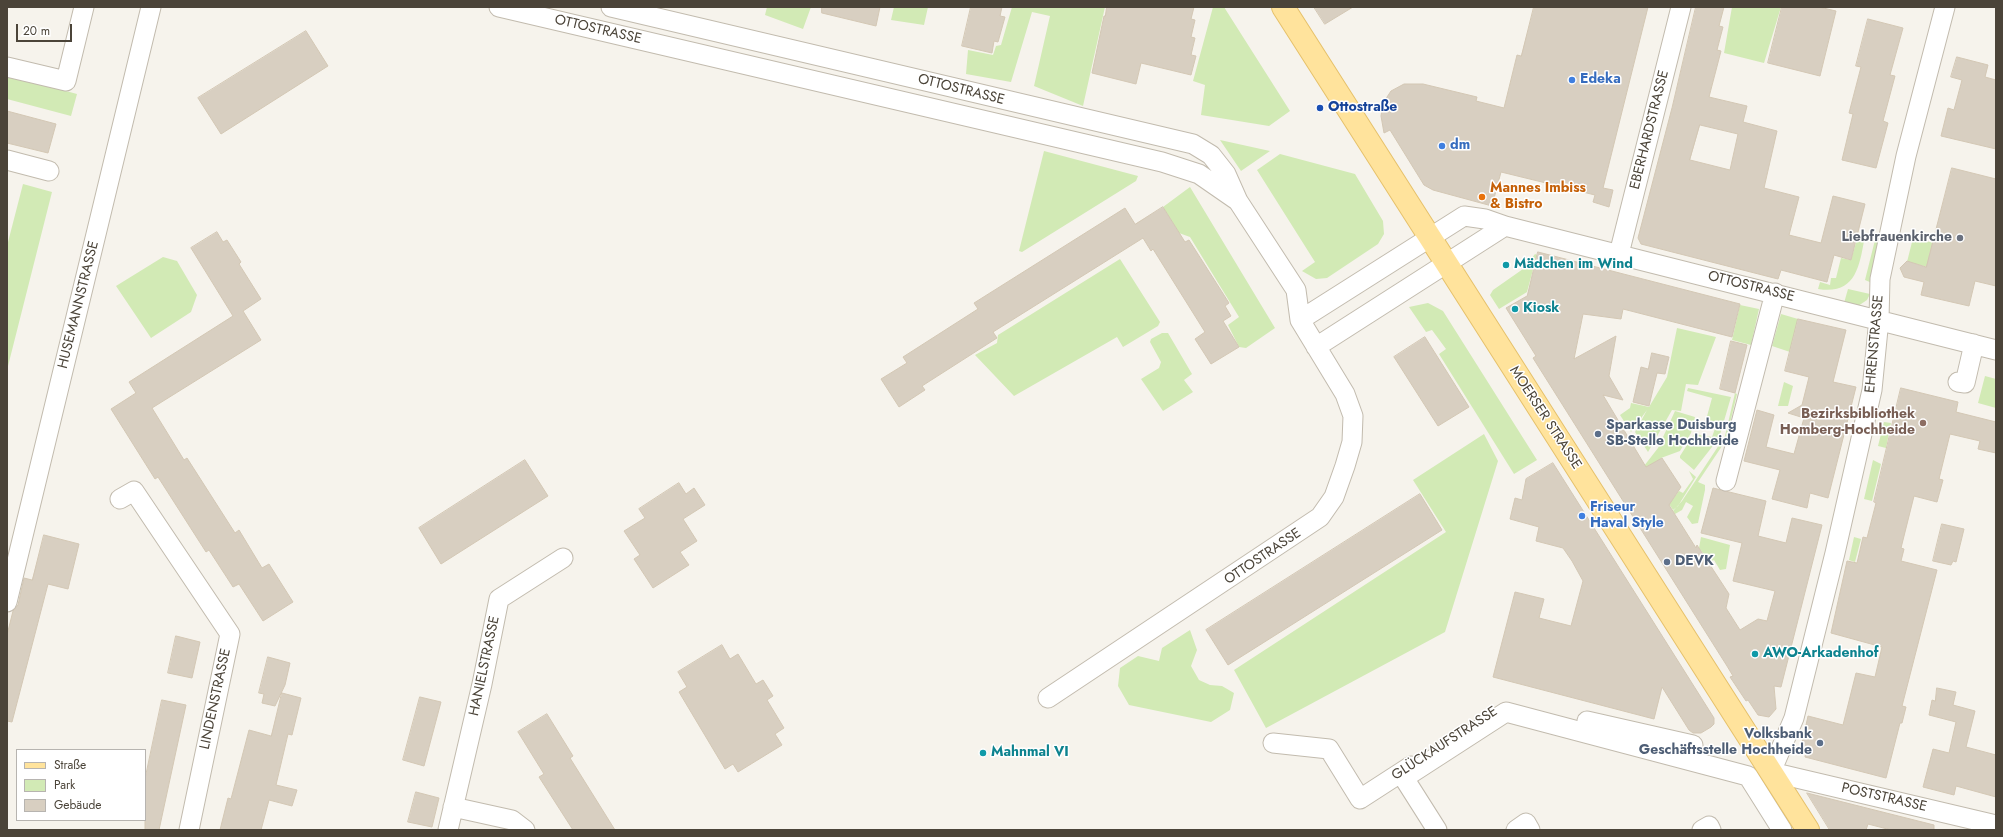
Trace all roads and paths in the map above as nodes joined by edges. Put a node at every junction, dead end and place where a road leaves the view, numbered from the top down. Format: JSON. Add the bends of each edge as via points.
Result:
{"nodes":[{"id":1,"x":84,"y":7,"type":"edge"},
{"id":2,"x":151,"y":7,"type":"edge"},
{"id":3,"x":499,"y":7,"type":"edge"},
{"id":4,"x":611,"y":7,"type":"edge"},
{"id":5,"x":1283,"y":7,"type":"edge"},
{"id":6,"x":1682,"y":7,"type":"edge"},
{"id":7,"x":1945,"y":7,"type":"edge"},
{"id":8,"x":658,"y":12,"type":"edge"},
{"id":9,"x":651,"y":42,"type":"junction"},
{"id":10,"x":7,"y":67,"type":"edge"},
{"id":11,"x":7,"y":160,"type":"edge"},
{"id":12,"x":49,"y":171,"type":"dead end"},
{"id":13,"x":1238,"y":201,"type":"junction"},
{"id":14,"x":1505,"y":226,"type":"junction"},
{"id":15,"x":1430,"y":236,"type":"junction"},
{"id":16,"x":1619,"y":254,"type":"junction"},
{"id":17,"x":1447,"y":262,"type":"junction"},
{"id":18,"x":1775,"y":293,"type":"junction"},
{"id":19,"x":1879,"y":319,"type":"junction"},
{"id":20,"x":1300,"y":320,"type":"junction"},
{"id":21,"x":1974,"y":344,"type":"junction"},
{"id":22,"x":1316,"y":346,"type":"junction"},
{"id":23,"x":1996,"y":350,"type":"edge"},
{"id":24,"x":1958,"y":382,"type":"dead end"},
{"id":25,"x":1726,"y":481,"type":"dead end"},
{"id":26,"x":120,"y":499,"type":"dead end"},
{"id":27,"x":564,"y":558,"type":"dead end"},
{"id":28,"x":7,"y":602,"type":"edge"},
{"id":29,"x":1048,"y":698,"type":"dead end"},
{"id":30,"x":1272,"y":744,"type":"dead end"},
{"id":31,"x":1693,"y":745,"type":"dead end"},
{"id":32,"x":1771,"y":772,"type":"junction"},
{"id":33,"x":453,"y":807,"type":"junction"},
{"id":34,"x":1996,"y":825,"type":"edge"},
{"id":35,"x":189,"y":830,"type":"edge"},
{"id":36,"x":448,"y":830,"type":"edge"},
{"id":37,"x":524,"y":830,"type":"edge"},
{"id":38,"x":1437,"y":830,"type":"edge"},
{"id":39,"x":1516,"y":830,"type":"edge"},
{"id":40,"x":1530,"y":830,"type":"edge"},
{"id":41,"x":1702,"y":830,"type":"edge"},
{"id":42,"x":1711,"y":830,"type":"edge"},
{"id":43,"x":1782,"y":830,"type":"edge"},
{"id":44,"x":1808,"y":830,"type":"edge"}],
"edges":[{"from":1,"to":10,"type":"street","via":[[66,81]]},
{"from":2,"to":28,"type":"street","name":"HUSEMANNSTRASSE"},
{"from":3,"to":9,"type":"street","name":"OTTOSTRASSE"},
{"from":4,"to":8,"type":"street","name":"OTTOSTRASSE"},
{"from":5,"to":15,"type":"main road","name":"MOERSER STRASSE"},
{"from":6,"to":16,"type":"street","name":"EBERHARDSTRASSE"},
{"from":7,"to":19,"type":"street","name":"EHRENSTRASSE","via":[[1906,156],[1880,279]]},
{"from":8,"to":9,"type":"street","name":"OTTOSTRASSE"},
{"from":8,"to":13,"type":"street","name":"OTTOSTRASSE","via":[[1193,144],[1211,155],[1226,174]]},
{"from":9,"to":13,"type":"street","name":"OTTOSTRASSE","via":[[1162,162],[1199,174]]},
{"from":11,"to":12,"type":"street"},
{"from":13,"to":20,"type":"street","name":"OTTOSTRASSE","via":[[1296,290]]},
{"from":14,"to":15,"type":"street","name":"OTTOSTRASSE","via":[[1485,219],[1464,216]]},
{"from":14,"to":16,"type":"street","name":"OTTOSTRASSE"},
{"from":14,"to":17,"type":"street"},
{"from":15,"to":17,"type":"main road","name":"MOERSER STRASSE"},
{"from":15,"to":20,"type":"street","name":"OTTOSTRASSE"},
{"from":16,"to":18,"type":"street","name":"OTTOSTRASSE"},
{"from":17,"to":22,"type":"street"},
{"from":17,"to":32,"type":"main road","name":"MOERSER STRASSE"},
{"from":18,"to":19,"type":"street","name":"OTTOSTRASSE"},
{"from":18,"to":25,"type":"street"},
{"from":19,"to":21,"type":"street","name":"OTTOSTRASSE"},
{"from":19,"to":32,"type":"street","name":"EHRENSTRASSE","via":[[1872,390],[1835,553],[1794,718]]},
{"from":20,"to":22,"type":"street","name":"OTTOSTRASSE"},
{"from":21,"to":23,"type":"street","name":"OTTOSTRASSE"},
{"from":21,"to":24,"type":"street","via":[[1965,383]]},
{"from":22,"to":29,"type":"street","name":"OTTOSTRASSE","via":[[1345,394],[1353,416],[1352,442],[1345,466],[1334,497],[1320,517]]},
{"from":26,"to":35,"type":"street","name":"LINDENSTRASSE","via":[[134,491],[230,634]]},
{"from":27,"to":33,"type":"street","name":"HANIELSTRASSE","via":[[499,599]]},
{"from":30,"to":31,"type":"street","name":"GLÜCKAUFSTRASSE","via":[[1329,749],[1360,799],[1507,703]]},
{"from":32,"to":34,"type":"street","name":"POSTSTRASSE"},
{"from":32,"to":44,"type":"main road","name":"MOERSER STRASSE"},
{"from":33,"to":36,"type":"street","name":"HANIELSTRASSE"},
{"from":33,"to":37,"type":"street","via":[[512,820]]},
{"from":38,"to":43,"type":"street","via":[[1404,778],[1506,712],[1748,776]]},
{"from":39,"to":40,"type":"street","via":[[1526,823]]},
{"from":41,"to":42,"type":"street","via":[[1709,826]]}]}
